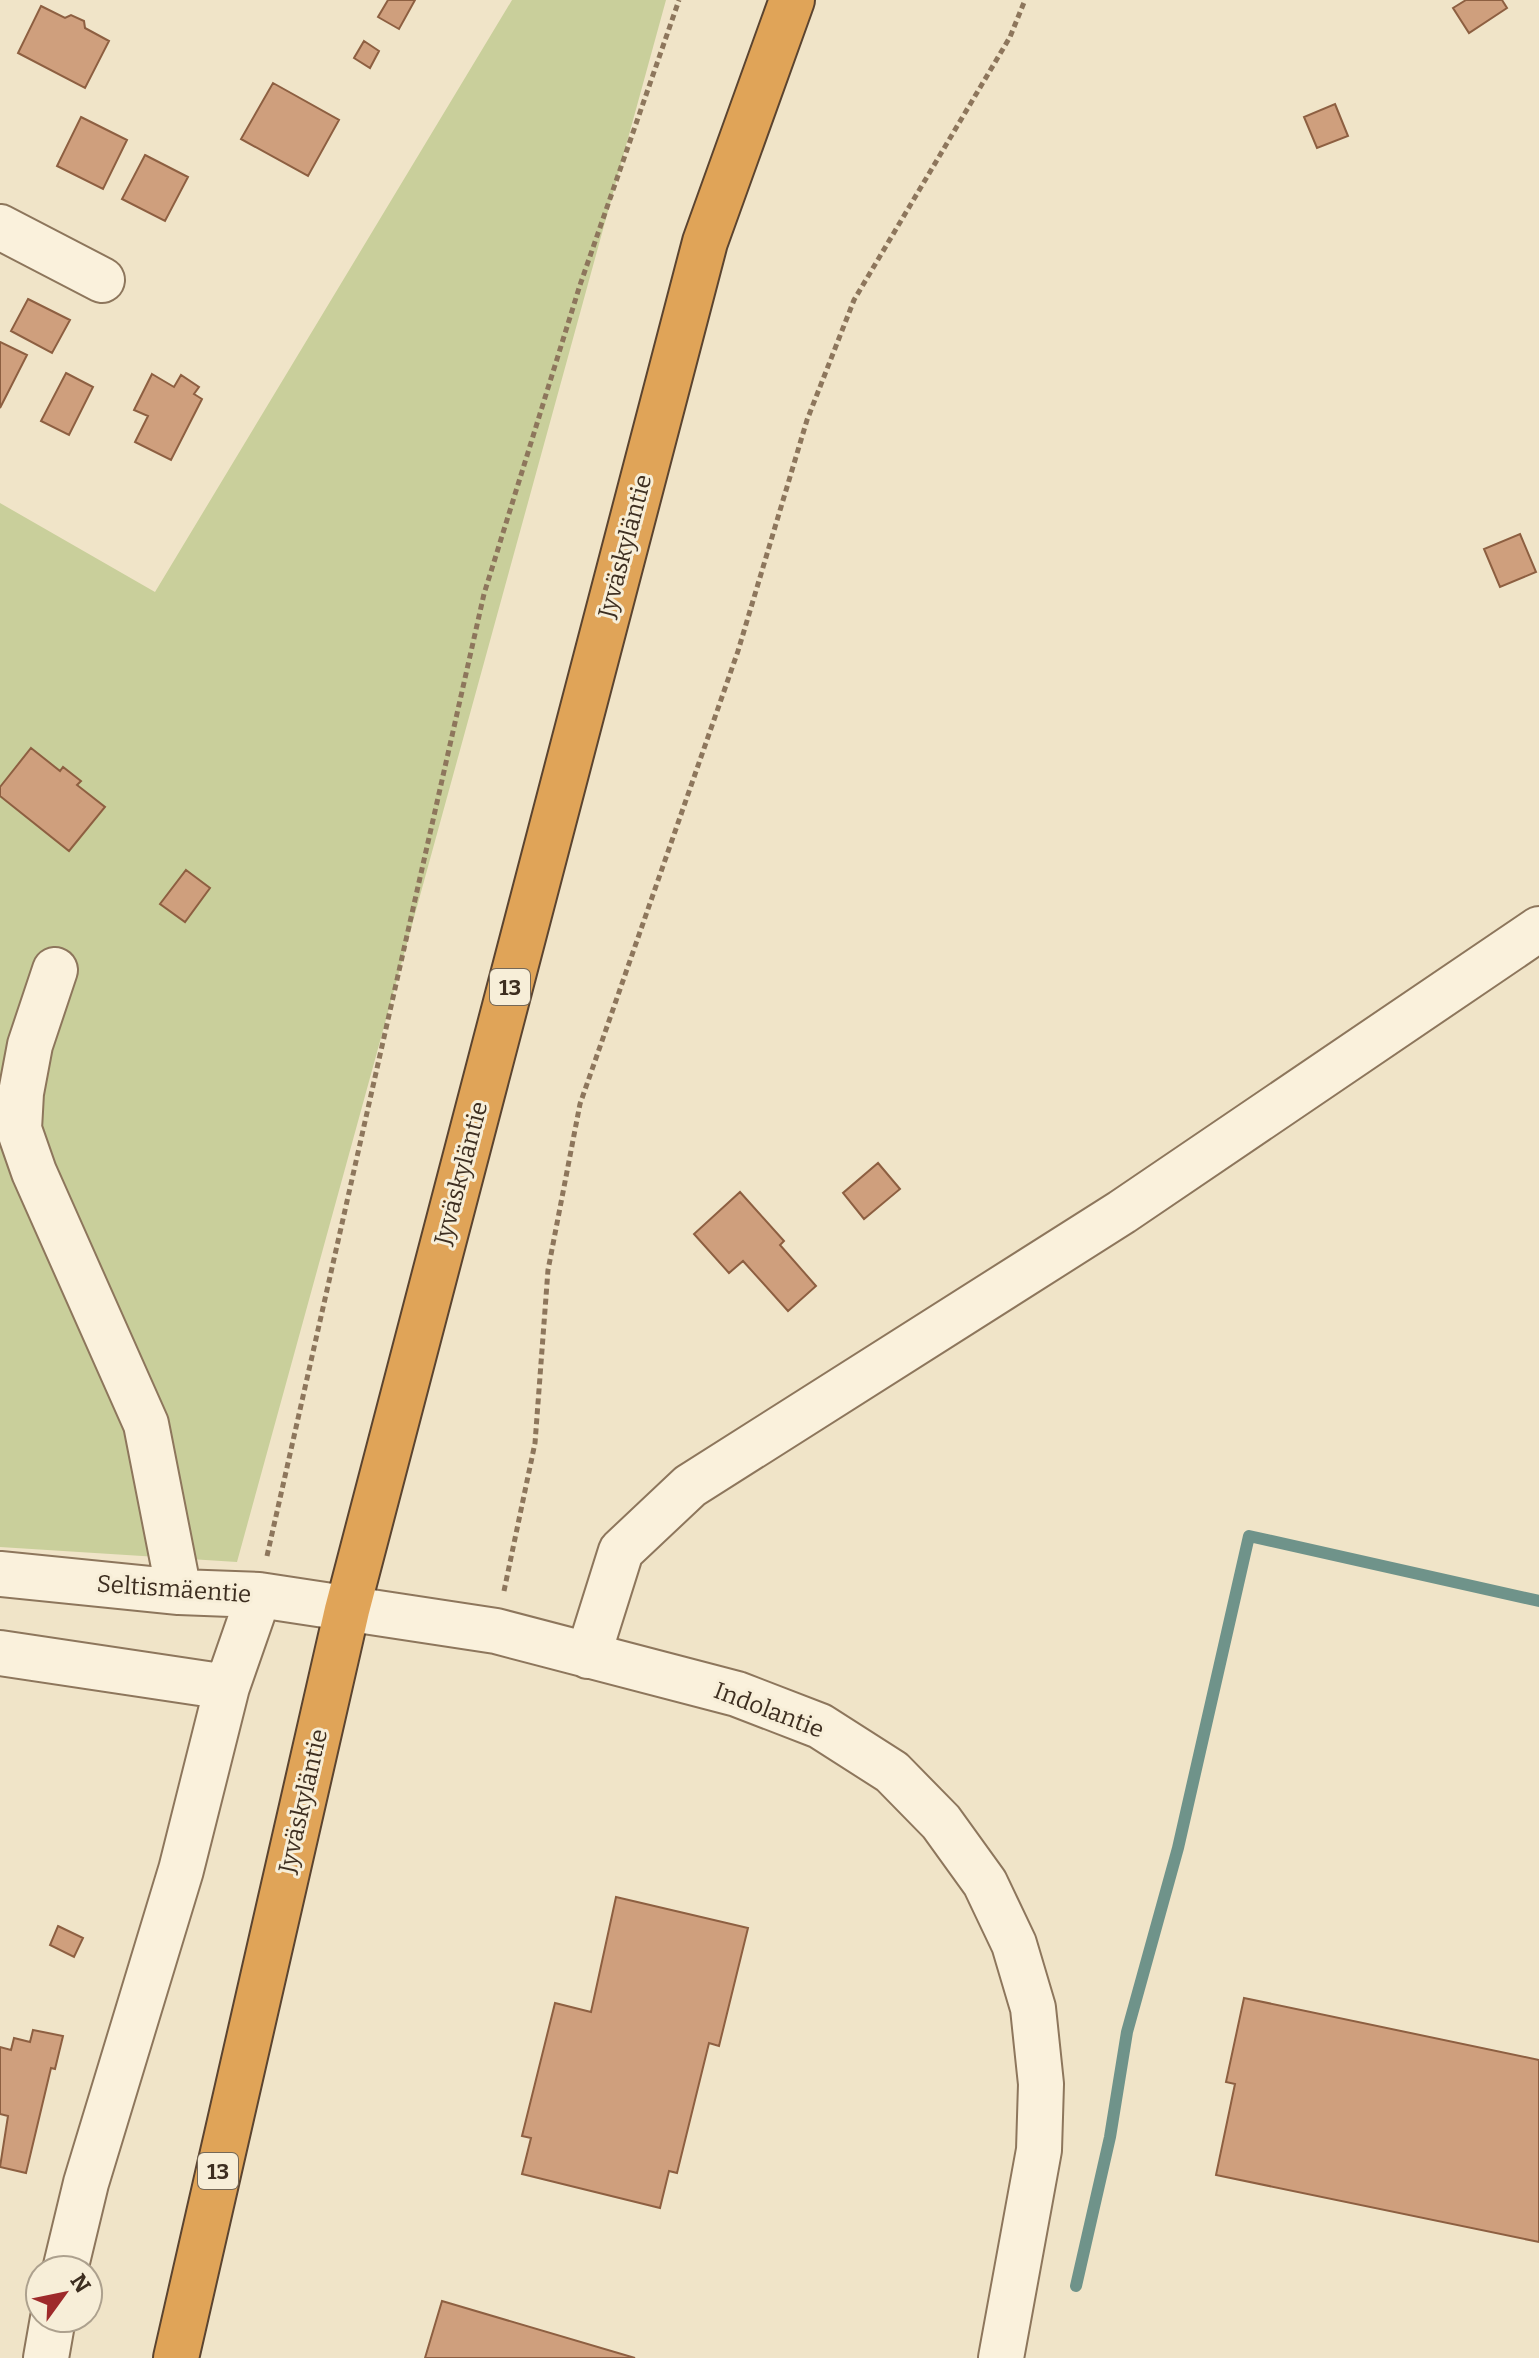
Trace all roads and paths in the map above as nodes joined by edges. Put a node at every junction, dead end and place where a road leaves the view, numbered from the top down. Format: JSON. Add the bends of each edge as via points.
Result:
{"nodes":[{"id":1,"x":679,"y":0,"type":"edge"},
{"id":2,"x":792,"y":0,"type":"edge"},
{"id":3,"x":1025,"y":0,"type":"edge"},
{"id":4,"x":0,"y":227,"type":"edge"},
{"id":5,"x":102,"y":280,"type":"dead end"},
{"id":6,"x":1539,"y":929,"type":"edge"},
{"id":7,"x":55,"y":970,"type":"dead end"},
{"id":8,"x":0,"y":1574,"type":"edge"},
{"id":9,"x":179,"y":1592,"type":"junction"},
{"id":10,"x":259,"y":1595,"type":"junction"},
{"id":11,"x":347,"y":1610,"type":"junction"},
{"id":12,"x":496,"y":1631,"type":"junction"},
{"id":13,"x":0,"y":1653,"type":"edge"},
{"id":14,"x":588,"y":1656,"type":"junction"},
{"id":15,"x":227,"y":1687,"type":"junction"},
{"id":16,"x":69,"y":2254,"type":"edge"},
{"id":17,"x":50,"y":2334,"type":"edge"},
{"id":18,"x":46,"y":2358,"type":"edge"},
{"id":19,"x":176,"y":2358,"type":"edge"},
{"id":20,"x":1001,"y":2358,"type":"edge"}],
"edges":[{"from":1,"to":10,"type":"path","via":[[580,285],[484,594]]},
{"from":2,"to":11,"type":"highway","name":"Jyväskyläntie","number":"13","via":[[705,242]]},
{"from":3,"to":12,"type":"path","via":[[1010,37],[854,300],[807,420],[738,651],[580,1104],[548,1270],[535,1443]]},
{"from":4,"to":5,"type":"street"},
{"from":6,"to":14,"type":"street","via":[[1122,1212],[690,1486],[621,1551]]},
{"from":7,"to":9,"type":"street","via":[[30,1045],[19,1129],[146,1424]]},
{"from":8,"to":9,"type":"street","name":"Seltismäentie"},
{"from":9,"to":10,"type":"street","name":"Seltismäentie"},
{"from":10,"to":11,"type":"street","name":"Seltismäentie"},
{"from":10,"to":15,"type":"street"},
{"from":11,"to":12,"type":"street","name":"Indolantie"},
{"from":11,"to":19,"type":"highway","name":"Jyväskyläntie","number":"13"},
{"from":12,"to":14,"type":"street","name":"Indolantie"},
{"from":13,"to":15,"type":"street"},
{"from":14,"to":20,"type":"street","name":"Indolantie","via":[[737,1694],[820,1726],[892,1772],[941,1822],[985,1883],[1014,1944],[1033,2008],[1041,2084],[1039,2150]]},
{"from":15,"to":16,"type":"street","via":[[181,1870]]},
{"from":17,"to":18,"type":"street"}]}
